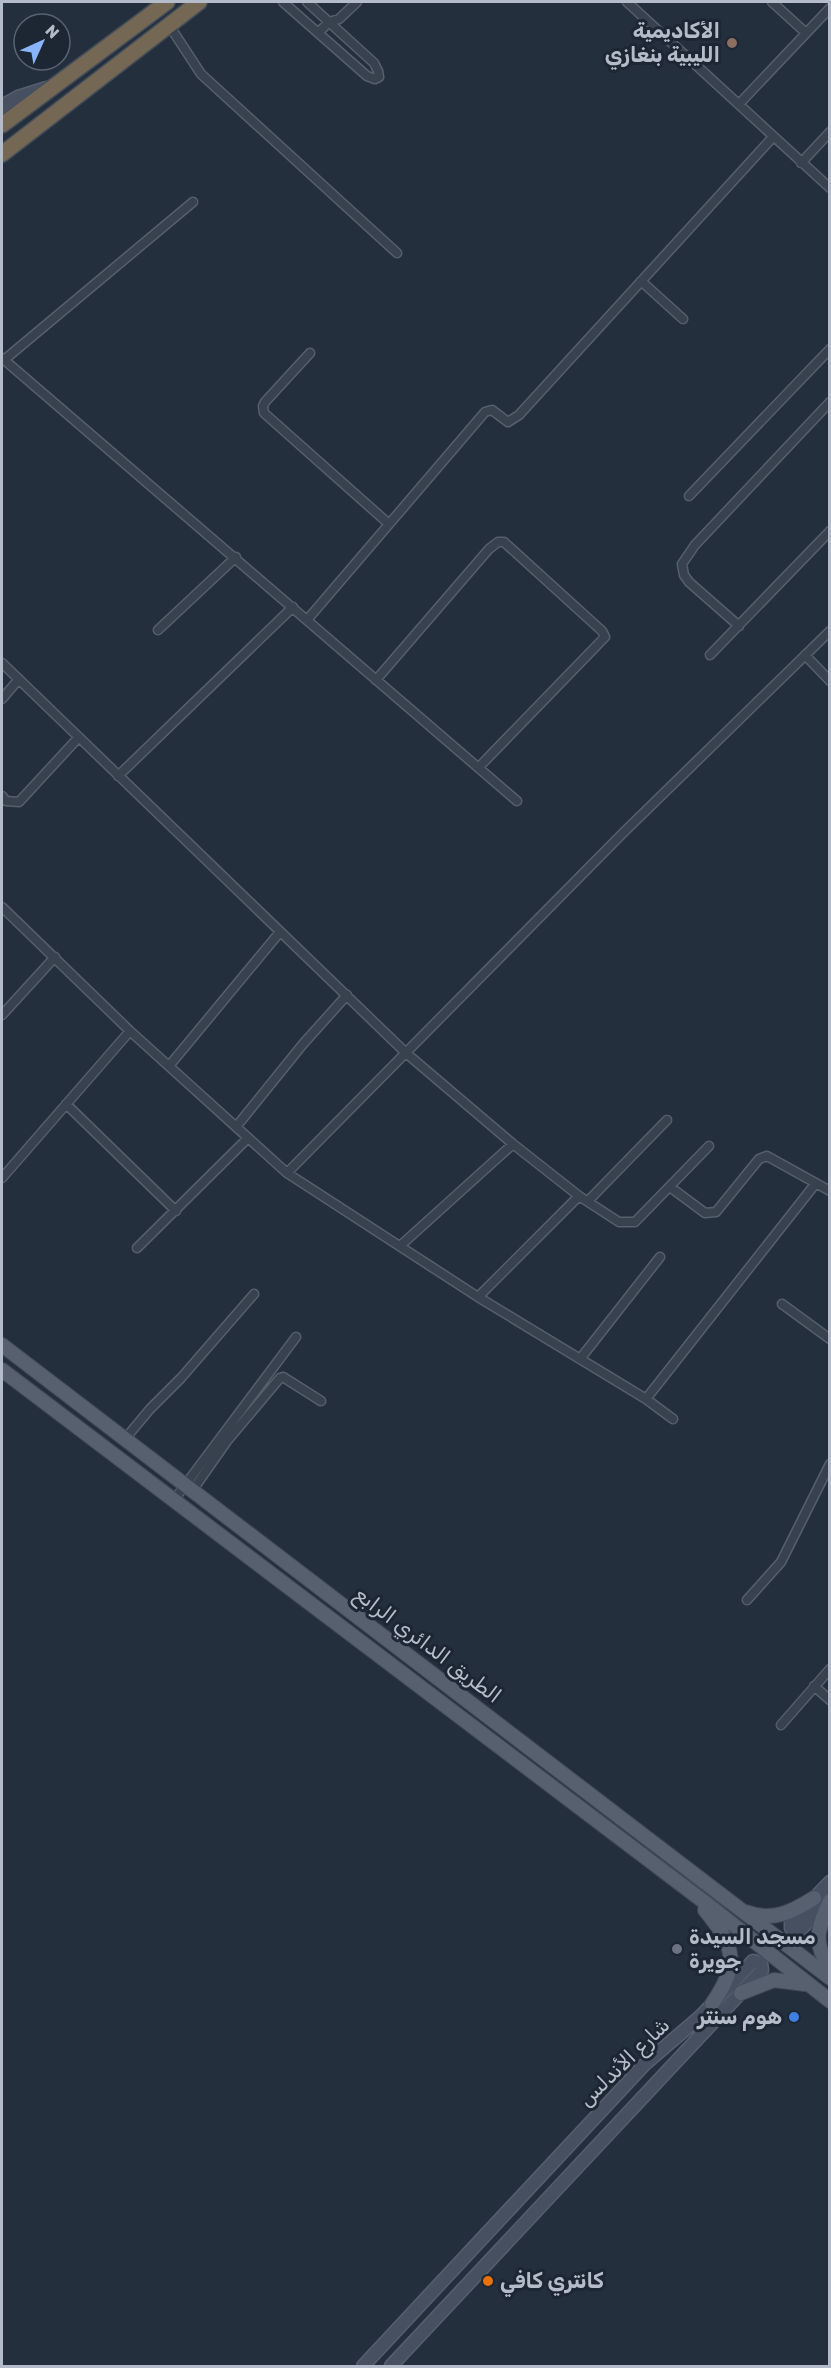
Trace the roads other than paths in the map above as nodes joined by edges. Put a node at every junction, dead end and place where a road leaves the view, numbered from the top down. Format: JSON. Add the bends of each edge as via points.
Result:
{"nodes":[{"id":1,"x":167,"y":2,"type":"edge"},
{"id":2,"x":199,"y":2,"type":"edge"},
{"id":3,"x":285,"y":2,"type":"edge"},
{"id":4,"x":307,"y":2,"type":"edge"},
{"id":5,"x":357,"y":2,"type":"edge"},
{"id":6,"x":627,"y":2,"type":"edge"},
{"id":7,"x":772,"y":2,"type":"edge"},
{"id":8,"x":830,"y":8,"type":"edge"},
{"id":9,"x":339,"y":19,"type":"junction"},
{"id":10,"x":329,"y":22,"type":"junction"},
{"id":11,"x":169,"y":25,"type":"junction"},
{"id":12,"x":339,"y":31,"type":"junction"},
{"id":13,"x":318,"y":33,"type":"junction"},
{"id":14,"x":806,"y":33,"type":"junction"},
{"id":15,"x":329,"y":42,"type":"junction"},
{"id":16,"x":57,"y":85,"type":"junction"},
{"id":17,"x":739,"y":104,"type":"junction"},
{"id":18,"x":2,"y":106,"type":"edge"},
{"id":19,"x":2,"y":125,"type":"edge"},
{"id":20,"x":830,"y":132,"type":"edge"},
{"id":21,"x":773,"y":137,"type":"junction"},
{"id":22,"x":2,"y":154,"type":"edge"},
{"id":23,"x":801,"y":163,"type":"junction"},
{"id":24,"x":830,"y":188,"type":"edge"},
{"id":25,"x":193,"y":202,"type":"dead end"},
{"id":26,"x":397,"y":252,"type":"dead end"},
{"id":27,"x":642,"y":281,"type":"junction"},
{"id":28,"x":683,"y":319,"type":"dead end"},
{"id":29,"x":830,"y":350,"type":"edge"},
{"id":30,"x":310,"y":353,"type":"dead end"},
{"id":31,"x":3,"y":359,"type":"edge"},
{"id":32,"x":830,"y":402,"type":"edge"},
{"id":33,"x":689,"y":496,"type":"dead end"},
{"id":34,"x":389,"y":524,"type":"junction"},
{"id":35,"x":830,"y":531,"type":"edge"},
{"id":36,"x":236,"y":557,"type":"junction"},
{"id":37,"x":293,"y":607,"type":"junction"},
{"id":38,"x":307,"y":620,"type":"junction"},
{"id":39,"x":739,"y":626,"type":"junction"},
{"id":40,"x":158,"y":630,"type":"dead end"},
{"id":41,"x":830,"y":631,"type":"edge"},
{"id":42,"x":710,"y":655,"type":"dead end"},
{"id":43,"x":805,"y":655,"type":"junction"},
{"id":44,"x":2,"y":663,"type":"edge"},
{"id":45,"x":19,"y":679,"type":"junction"},
{"id":46,"x":376,"y":680,"type":"junction"},
{"id":47,"x":830,"y":681,"type":"edge"},
{"id":48,"x":2,"y":699,"type":"edge"},
{"id":49,"x":79,"y":736,"type":"junction"},
{"id":50,"x":479,"y":767,"type":"junction"},
{"id":51,"x":118,"y":776,"type":"junction"},
{"id":52,"x":2,"y":796,"type":"edge"},
{"id":53,"x":517,"y":801,"type":"dead end"},
{"id":54,"x":2,"y":907,"type":"edge"},
{"id":55,"x":280,"y":932,"type":"junction"},
{"id":56,"x":56,"y":957,"type":"junction"},
{"id":57,"x":347,"y":995,"type":"junction"},
{"id":58,"x":2,"y":1015,"type":"edge"},
{"id":59,"x":130,"y":1031,"type":"junction"},
{"id":60,"x":406,"y":1053,"type":"junction"},
{"id":61,"x":169,"y":1066,"type":"junction"},
{"id":62,"x":66,"y":1104,"type":"junction"},
{"id":63,"x":667,"y":1120,"type":"dead end"},
{"id":64,"x":236,"y":1126,"type":"junction"},
{"id":65,"x":248,"y":1138,"type":"junction"},
{"id":66,"x":513,"y":1144,"type":"junction"},
{"id":67,"x":709,"y":1146,"type":"dead end"},
{"id":68,"x":286,"y":1173,"type":"junction"},
{"id":69,"x":2,"y":1179,"type":"edge"},
{"id":70,"x":816,"y":1183,"type":"junction"},
{"id":71,"x":670,"y":1187,"type":"junction"},
{"id":72,"x":830,"y":1191,"type":"edge"},
{"id":73,"x":579,"y":1196,"type":"junction"},
{"id":74,"x":588,"y":1201,"type":"junction"},
{"id":75,"x":176,"y":1211,"type":"junction"},
{"id":76,"x":400,"y":1246,"type":"junction"},
{"id":77,"x":137,"y":1248,"type":"dead end"},
{"id":78,"x":660,"y":1257,"type":"dead end"},
{"id":79,"x":254,"y":1294,"type":"dead end"},
{"id":80,"x":478,"y":1297,"type":"junction"},
{"id":81,"x":782,"y":1304,"type":"dead end"},
{"id":82,"x":296,"y":1337,"type":"dead end"},
{"id":83,"x":830,"y":1339,"type":"edge"},
{"id":84,"x":2,"y":1345,"type":"edge"},
{"id":85,"x":580,"y":1359,"type":"junction"},
{"id":86,"x":2,"y":1370,"type":"edge"},
{"id":87,"x":646,"y":1400,"type":"junction"},
{"id":88,"x":321,"y":1401,"type":"dead end"},
{"id":89,"x":673,"y":1419,"type":"dead end"},
{"id":90,"x":125,"y":1439,"type":"junction"},
{"id":91,"x":830,"y":1464,"type":"edge"},
{"id":92,"x":189,"y":1489,"type":"junction"},
{"id":93,"x":174,"y":1500,"type":"junction"},
{"id":94,"x":747,"y":1600,"type":"dead end"},
{"id":95,"x":830,"y":1669,"type":"edge"},
{"id":96,"x":814,"y":1686,"type":"junction"},
{"id":97,"x":830,"y":1700,"type":"edge"},
{"id":98,"x":781,"y":1725,"type":"dead end"},
{"id":99,"x":830,"y":1882,"type":"edge"},
{"id":100,"x":688,"y":1890,"type":"junction"},
{"id":101,"x":814,"y":1899,"type":"junction"},
{"id":102,"x":830,"y":1900,"type":"edge"},
{"id":103,"x":736,"y":1908,"type":"junction"},
{"id":104,"x":830,"y":1968,"type":"edge"},
{"id":105,"x":830,"y":1978,"type":"edge"},
{"id":106,"x":808,"y":1985,"type":"junction"},
{"id":107,"x":741,"y":1993,"type":"junction"},
{"id":108,"x":830,"y":2001,"type":"edge"},
{"id":109,"x":712,"y":2004,"type":"junction"},
{"id":110,"x":587,"y":2125,"type":"junction"},
{"id":111,"x":603,"y":2140,"type":"junction"},
{"id":112,"x":363,"y":2367,"type":"edge"},
{"id":113,"x":391,"y":2367,"type":"edge"}],
"edges":[{"from":1,"to":16,"type":"highway"},
{"from":2,"to":11,"type":"highway"},
{"from":3,"to":13,"type":"street"},
{"from":4,"to":10,"type":"street"},
{"from":5,"to":9,"type":"street"},
{"from":6,"to":17,"type":"street"},
{"from":7,"to":14,"type":"street"},
{"from":8,"to":14,"type":"street"},
{"from":9,"to":10,"type":"street"},
{"from":9,"to":12,"type":"street"},
{"from":10,"to":12,"type":"street"},
{"from":10,"to":13,"type":"street"},
{"from":11,"to":22,"type":"highway"},
{"from":11,"to":26,"type":"street","via":[[201,74]]},
{"from":12,"to":15,"type":"street"},
{"from":12,"to":15,"type":"street","via":[[374,63],[379,77],[367,76]]},
{"from":13,"to":15,"type":"street"},
{"from":14,"to":17,"type":"street"},
{"from":16,"to":18,"type":"main road"},
{"from":16,"to":19,"type":"highway"},
{"from":17,"to":21,"type":"street"},
{"from":20,"to":23,"type":"street"},
{"from":21,"to":23,"type":"street"},
{"from":21,"to":27,"type":"street"},
{"from":23,"to":24,"type":"street"},
{"from":25,"to":31,"type":"street"},
{"from":27,"to":28,"type":"street"},
{"from":27,"to":34,"type":"street","via":[[514,420],[508,422],[490,409],[485,412]]},
{"from":29,"to":33,"type":"street"},
{"from":30,"to":34,"type":"street","via":[[265,402],[264,413]]},
{"from":31,"to":36,"type":"street"},
{"from":32,"to":39,"type":"street","via":[[695,544],[681,564],[689,582]]},
{"from":34,"to":38,"type":"street"},
{"from":35,"to":39,"type":"street"},
{"from":36,"to":37,"type":"street"},
{"from":36,"to":40,"type":"street"},
{"from":37,"to":38,"type":"street"},
{"from":37,"to":51,"type":"street"},
{"from":38,"to":46,"type":"street"},
{"from":39,"to":42,"type":"street"},
{"from":41,"to":43,"type":"street"},
{"from":43,"to":47,"type":"street"},
{"from":43,"to":60,"type":"street"},
{"from":44,"to":45,"type":"street"},
{"from":45,"to":48,"type":"street"},
{"from":45,"to":49,"type":"street"},
{"from":46,"to":50,"type":"street"},
{"from":46,"to":50,"type":"street","via":[[489,549],[504,542],[605,637]]},
{"from":49,"to":51,"type":"street"},
{"from":49,"to":52,"type":"street","via":[[19,802],[6,801]]},
{"from":50,"to":53,"type":"street"},
{"from":51,"to":55,"type":"street"},
{"from":54,"to":56,"type":"street"},
{"from":55,"to":57,"type":"street"},
{"from":55,"to":61,"type":"street"},
{"from":56,"to":58,"type":"street"},
{"from":56,"to":59,"type":"street"},
{"from":57,"to":60,"type":"street"},
{"from":57,"to":64,"type":"street"},
{"from":59,"to":61,"type":"street"},
{"from":59,"to":62,"type":"street"},
{"from":60,"to":66,"type":"street"},
{"from":60,"to":68,"type":"street"},
{"from":61,"to":64,"type":"street"},
{"from":62,"to":69,"type":"street"},
{"from":62,"to":75,"type":"street"},
{"from":63,"to":74,"type":"street"},
{"from":64,"to":65,"type":"street"},
{"from":65,"to":68,"type":"street"},
{"from":65,"to":75,"type":"street"},
{"from":66,"to":73,"type":"street"},
{"from":66,"to":76,"type":"street"},
{"from":67,"to":71,"type":"street"},
{"from":68,"to":76,"type":"street"},
{"from":70,"to":71,"type":"street","via":[[768,1156],[759,1159],[716,1212],[710,1214]]},
{"from":70,"to":72,"type":"street"},
{"from":70,"to":87,"type":"street"},
{"from":71,"to":74,"type":"street","via":[[635,1222],[619,1222]]},
{"from":73,"to":74,"type":"street"},
{"from":73,"to":80,"type":"street"},
{"from":75,"to":77,"type":"street"},
{"from":76,"to":80,"type":"street"},
{"from":78,"to":85,"type":"street"},
{"from":79,"to":90,"type":"street"},
{"from":80,"to":85,"type":"street"},
{"from":81,"to":83,"type":"street"},
{"from":82,"to":92,"type":"street","via":[[249,1398]]},
{"from":84,"to":90,"type":"main road","name":"الطريق الدائري الرابع"},
{"from":85,"to":87,"type":"street"},
{"from":86,"to":93,"type":"main road","name":"الطريق الدائري الرابع"},
{"from":87,"to":89,"type":"street"},
{"from":88,"to":92,"type":"street","via":[[280,1378]]},
{"from":90,"to":92,"type":"main road","name":"الطريق الدائري الرابع"},
{"from":91,"to":94,"type":"street","via":[[781,1562]]},
{"from":92,"to":93,"type":"street"},
{"from":92,"to":103,"type":"main road","name":"الطريق الدائري الرابع"},
{"from":93,"to":100,"type":"main road","name":"الطريق الدائري الرابع"},
{"from":95,"to":96,"type":"street"},
{"from":96,"to":97,"type":"street"},
{"from":96,"to":98,"type":"street"},
{"from":99,"to":101,"type":"main road"},
{"from":100,"to":106,"type":"main road","name":"الطريق الدائري الرابع"},
{"from":100,"to":109,"type":"main road","via":[[722,1931],[730,1952],[729,1974]]},
{"from":101,"to":102,"type":"main road","via":[[791,1923],[795,1931]]},
{"from":101,"to":103,"type":"main road","via":[[789,1913],[773,1916],[757,1916]]},
{"from":102,"to":104,"type":"main road","via":[[818,1930],[818,1943]]},
{"from":103,"to":105,"type":"main road","name":"الطريق الدائري الرابع"},
{"from":106,"to":107,"type":"main road","via":[[774,1980]]},
{"from":106,"to":108,"type":"main road","name":"الطريق الدائري الرابع"},
{"from":107,"to":109,"type":"main road","name":"شارع الأندلس","via":[[762,1970],[761,1963],[753,1961]]},
{"from":107,"to":111,"type":"main road","name":"شارع الأندلس"},
{"from":109,"to":110,"type":"main road","name":"شارع الأندلس","via":[[646,2062]]},
{"from":110,"to":111,"type":"main road"},
{"from":110,"to":112,"type":"main road","name":"شارع الأندلس"},
{"from":111,"to":113,"type":"main road","name":"شارع الأندلس"}]}
